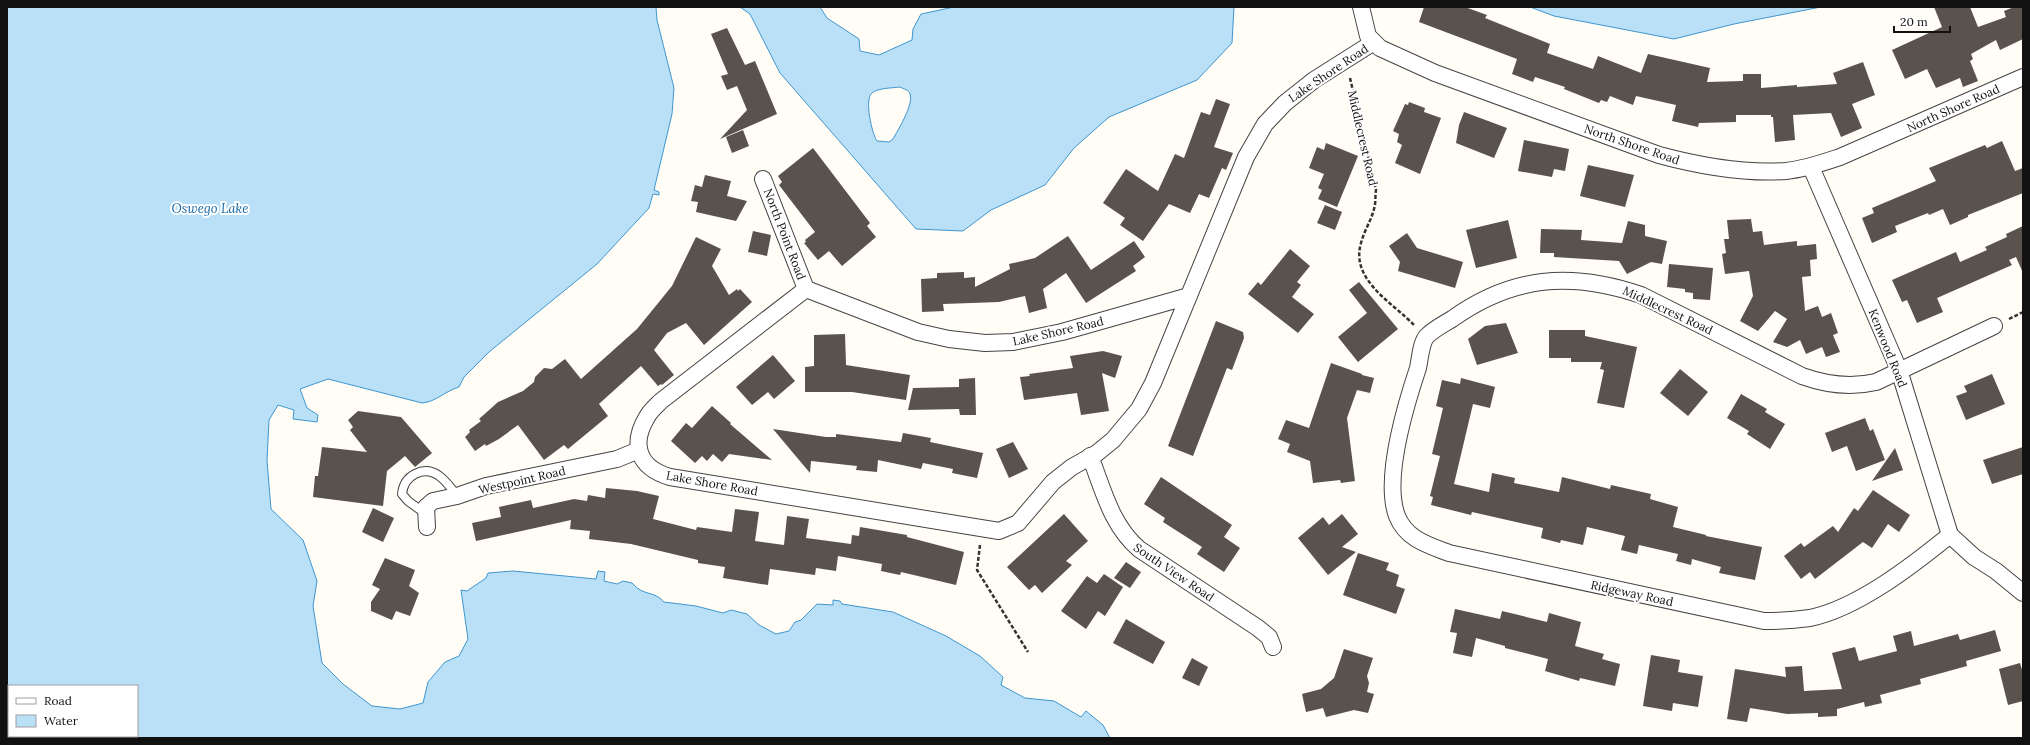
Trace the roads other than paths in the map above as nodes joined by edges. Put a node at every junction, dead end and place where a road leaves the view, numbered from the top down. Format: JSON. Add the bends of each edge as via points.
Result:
{"nodes":[{"id":1,"x":1361,"y":7,"type":"edge"},
{"id":2,"x":1374,"y":42,"type":"junction"},
{"id":3,"x":2023,"y":77,"type":"edge"},
{"id":4,"x":1811,"y":166,"type":"junction"},
{"id":5,"x":763,"y":179,"type":"dead end"},
{"id":6,"x":806,"y":289,"type":"junction"},
{"id":7,"x":1189,"y":296,"type":"junction"},
{"id":8,"x":1994,"y":326,"type":"dead end"},
{"id":9,"x":1426,"y":337,"type":"joint"},
{"id":10,"x":1899,"y":370,"type":"junction"},
{"id":11,"x":639,"y":450,"type":"junction"},
{"id":12,"x":1090,"y":456,"type":"junction"},
{"id":13,"x":457,"y":496,"type":"junction"},
{"id":14,"x":427,"y":521,"type":"joint"},
{"id":15,"x":1950,"y":536,"type":"junction"},
{"id":16,"x":2023,"y":593,"type":"edge"},
{"id":17,"x":1273,"y":647,"type":"dead end"}],
"edges":[{"from":1,"to":2,"type":"street","via":[[1368,36]]},
{"from":2,"to":4,"type":"street","name":"North Shore Road","via":[[1391,53],[1435,73],[1684,162],[1762,172],[1787,171]]},
{"from":2,"to":7,"type":"street","name":"Lake Shore Road","via":[[1314,80],[1285,103],[1265,124],[1246,157]]},
{"from":3,"to":4,"type":"street","name":"North Shore Road","via":[[1840,157]]},
{"from":4,"to":10,"type":"street","name":"Kenwood Road"},
{"from":5,"to":6,"type":"street","name":"North Point Road"},
{"from":6,"to":7,"type":"street","name":"Lake Shore Road","via":[[918,332],[949,339],[985,342],[1012,342],[1062,332]]},
{"from":6,"to":11,"type":"street","via":[[661,401],[647,416],[639,434]]},
{"from":7,"to":12,"type":"street","name":"Lake Shore Road","via":[[1153,383],[1139,409],[1113,440]]},
{"from":8,"to":10,"type":"street","name":"Middlecrest Road"},
{"from":9,"to":10,"type":"street","name":"Middlecrest Road","via":[[1474,303],[1512,288],[1550,281],[1585,281],[1614,286],[1641,295],[1816,381],[1859,386],[1876,382]]},
{"from":9,"to":15,"type":"street","name":"Ridgeway Road","via":[[1406,402],[1397,443],[1393,484],[1397,515],[1405,529],[1420,542],[1449,553],[1764,621],[1811,618],[1835,610],[1880,586]]},
{"from":10,"to":15,"type":"street","name":"Kenwood Road"},
{"from":11,"to":12,"type":"street","name":"Lake Shore Road","via":[[649,467],[670,477],[999,531],[1018,523],[1054,482]]},
{"from":11,"to":13,"type":"street","name":"Westpoint Road","via":[[617,459],[486,486]]},
{"from":12,"to":17,"type":"street","name":"South View Road","via":[[1117,525],[1126,538],[1138,549],[1258,628],[1269,637]]},
{"from":13,"to":14,"type":"street","name":"Westpoint Road","via":[[433,501],[426,507]]},
{"from":13,"to":14,"type":"lane","via":[[447,482],[434,472],[423,470],[411,476],[403,486],[402,494]]},
{"from":15,"to":16,"type":"street"}]}
